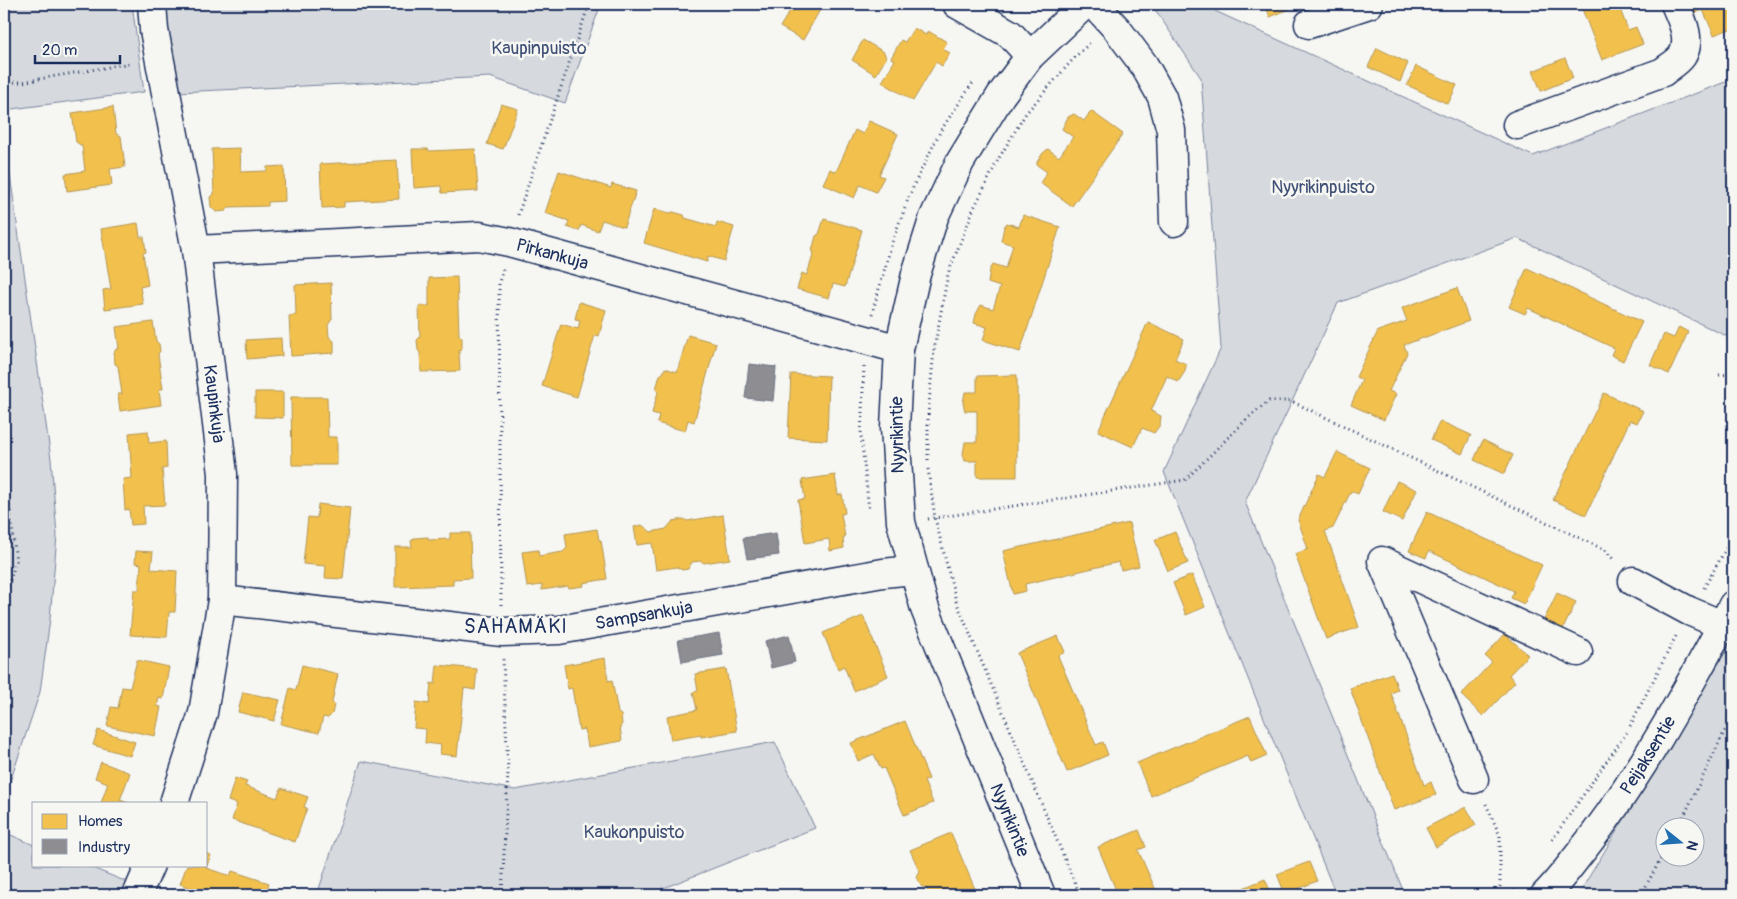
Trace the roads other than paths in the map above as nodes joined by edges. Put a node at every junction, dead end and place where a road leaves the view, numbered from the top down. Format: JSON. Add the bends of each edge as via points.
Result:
{"nodes":[{"id":1,"x":152,"y":4,"type":"edge"},
{"id":2,"x":957,"y":4,"type":"edge"},
{"id":3,"x":1085,"y":4,"type":"edge"},
{"id":4,"x":1369,"y":4,"type":"edge"},
{"id":5,"x":1675,"y":4,"type":"edge"},
{"id":6,"x":1103,"y":13,"type":"edge"},
{"id":7,"x":1309,"y":24,"type":"dead end"},
{"id":8,"x":1030,"y":56,"type":"junction"},
{"id":9,"x":1517,"y":125,"type":"dead end"},
{"id":10,"x":1174,"y":222,"type":"dead end"},
{"id":11,"x":196,"y":250,"type":"junction"},
{"id":12,"x":899,"y":349,"type":"junction"},
{"id":13,"x":914,"y":570,"type":"junction"},
{"id":14,"x":1633,"y":581,"type":"road end"},
{"id":15,"x":222,"y":600,"type":"junction"},
{"id":16,"x":1728,"y":615,"type":"edge"},
{"id":17,"x":1578,"y":652,"type":"dead end"},
{"id":18,"x":1474,"y":779,"type":"road end"},
{"id":19,"x":174,"y":802,"type":"edge"},
{"id":20,"x":150,"y":866,"type":"edge"},
{"id":21,"x":137,"y":895,"type":"edge"},
{"id":22,"x":1041,"y":895,"type":"edge"},
{"id":23,"x":1545,"y":895,"type":"edge"}],
"edges":[{"from":1,"to":11,"type":"street","name":"Kaupinkuja","via":[[154,30]]},
{"from":2,"to":8,"type":"street","via":[[1010,34]]},
{"from":3,"to":8,"type":"street","name":"Nyyrikintie"},
{"from":4,"to":7,"type":"street"},
{"from":5,"to":9,"type":"street","via":[[1687,40],[1681,57],[1663,72]]},
{"from":6,"to":10,"type":"street","via":[[1144,65],[1162,97],[1171,130]]},
{"from":8,"to":12,"type":"street","name":"Nyyrikintie","via":[[1001,95],[965,154],[934,217],[916,274]]},
{"from":11,"to":12,"type":"street","name":"Pirkankuja","via":[[479,236]]},
{"from":11,"to":15,"type":"street","name":"Kaupinkuja","via":[[223,474]]},
{"from":12,"to":13,"type":"street","name":"Nyyrikintie","via":[[895,427],[901,522]]},
{"from":13,"to":15,"type":"street","name":"Sampsankuja","via":[[559,630],[502,632]]},
{"from":13,"to":22,"type":"street","name":"Nyyrikintie","via":[[925,609]]},
{"from":14,"to":16,"type":"street","via":[[1689,611]]},
{"from":15,"to":19,"type":"street","name":"Kaupinkuja","via":[[203,713]]},
{"from":16,"to":23,"type":"street","name":"Peijaksentie","via":[[1624,794]]},
{"from":17,"to":18,"type":"street","via":[[1382,561]]},
{"from":20,"to":21,"type":"street"}]}
